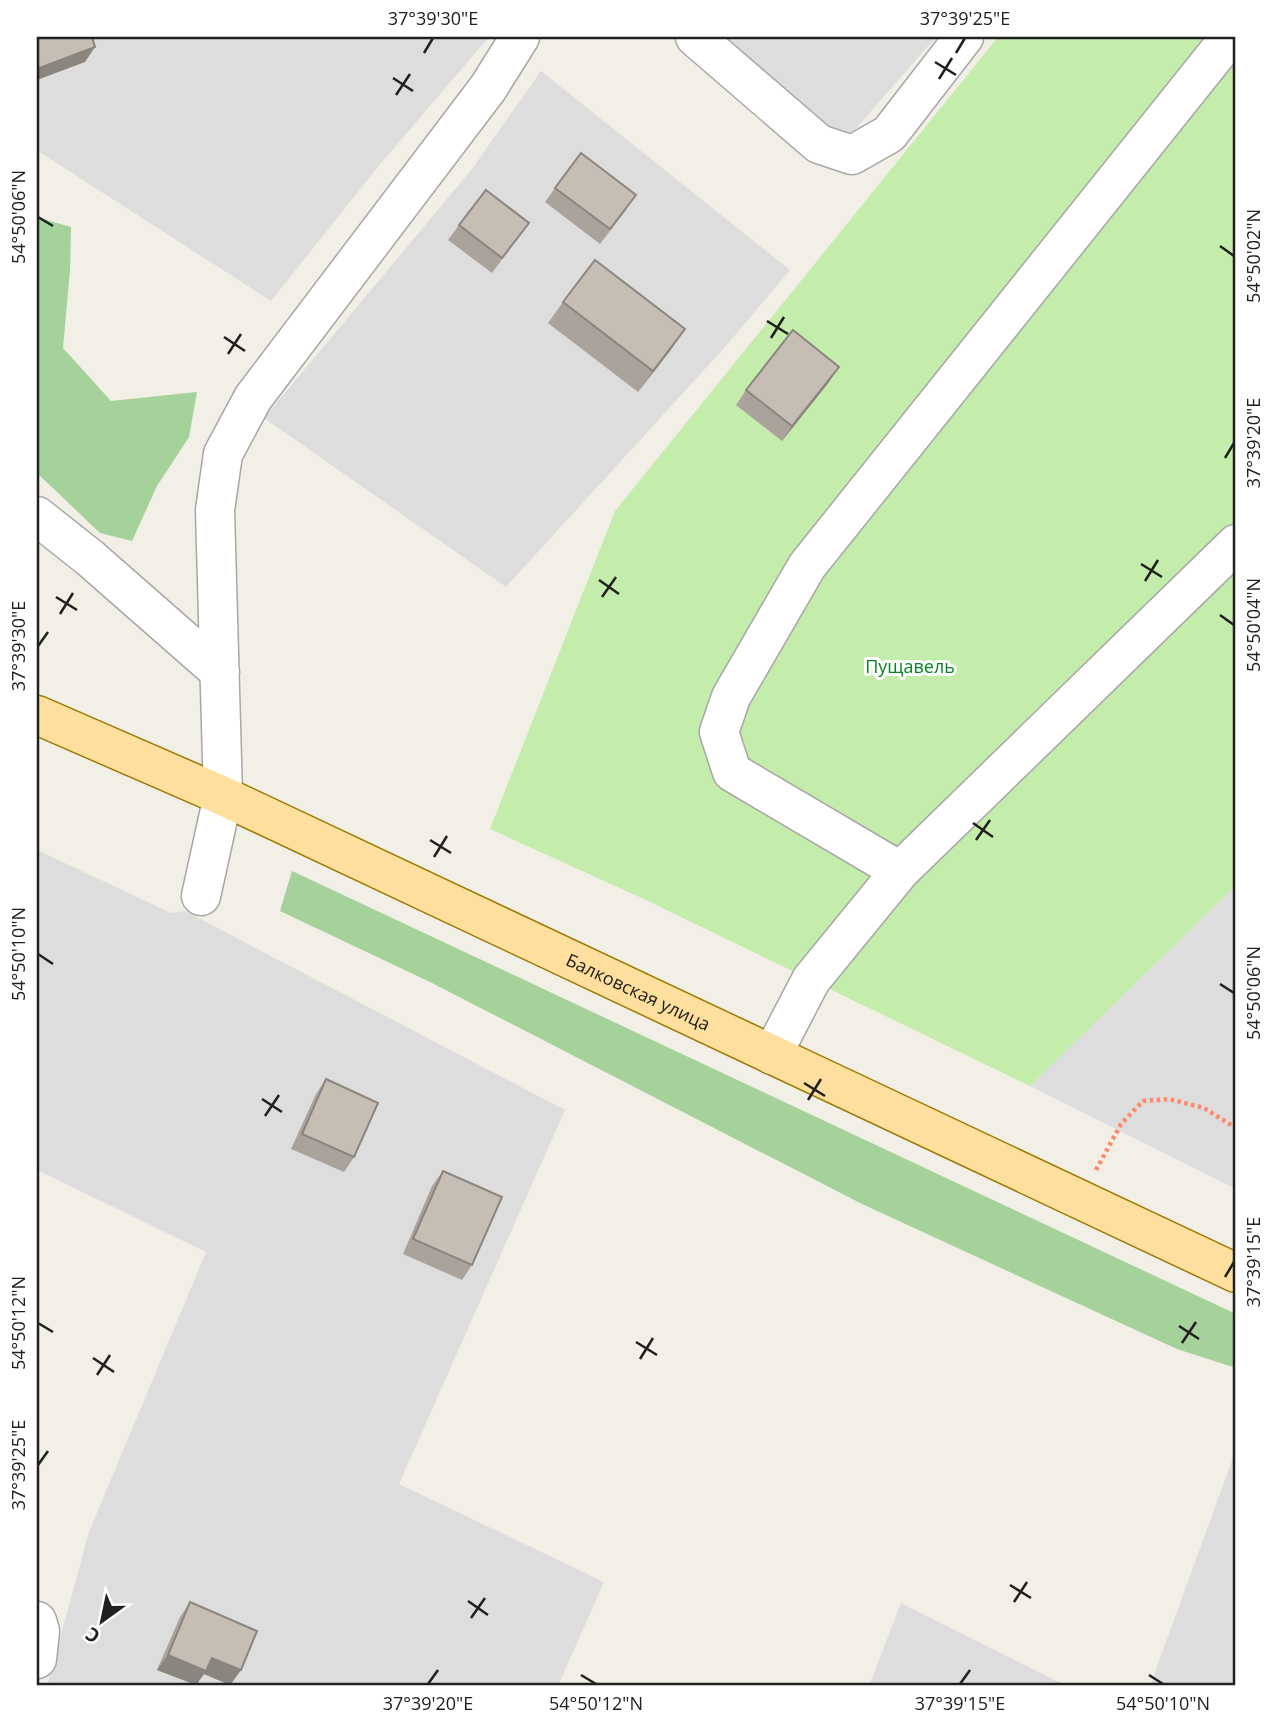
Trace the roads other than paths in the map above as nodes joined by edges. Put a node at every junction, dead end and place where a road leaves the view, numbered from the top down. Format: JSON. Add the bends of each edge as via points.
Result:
{"nodes":[{"id":1,"x":520,"y":37,"type":"edge"},
{"id":2,"x":695,"y":37,"type":"edge"},
{"id":3,"x":964,"y":37,"type":"edge"},
{"id":4,"x":1230,"y":37,"type":"edge"},
{"id":5,"x":37,"y":516,"type":"edge"},
{"id":6,"x":1236,"y":544,"type":"edge"},
{"id":7,"x":220,"y":672,"type":"junction"},
{"id":8,"x":37,"y":715,"type":"edge"},
{"id":9,"x":223,"y":796,"type":"junction"},
{"id":10,"x":900,"y":871,"type":"junction"},
{"id":11,"x":201,"y":896,"type":"dead end"},
{"id":12,"x":772,"y":1055,"type":"junction"},
{"id":13,"x":1236,"y":1273,"type":"edge"},
{"id":14,"x":37,"y":1621,"type":"edge"},
{"id":15,"x":37,"y":1658,"type":"edge"}],
"edges":[{"from":1,"to":7,"type":"street","via":[[488,88],[253,398],[223,454],[215,510]]},
{"from":2,"to":3,"type":"street","via":[[819,144],[852,155],[889,134]]},
{"from":4,"to":10,"type":"street","via":[[807,566],[732,697],[719,732],[732,772]]},
{"from":5,"to":7,"type":"street"},
{"from":6,"to":10,"type":"street"},
{"from":7,"to":9,"type":"street"},
{"from":8,"to":9,"type":"main road","name":"Балковская улица"},
{"from":9,"to":11,"type":"street"},
{"from":9,"to":12,"type":"main road","name":"Балковская улица"},
{"from":10,"to":12,"type":"street","via":[[811,980]]},
{"from":12,"to":13,"type":"main road","name":"Балковская улица"},
{"from":14,"to":15,"type":"street"}]}
